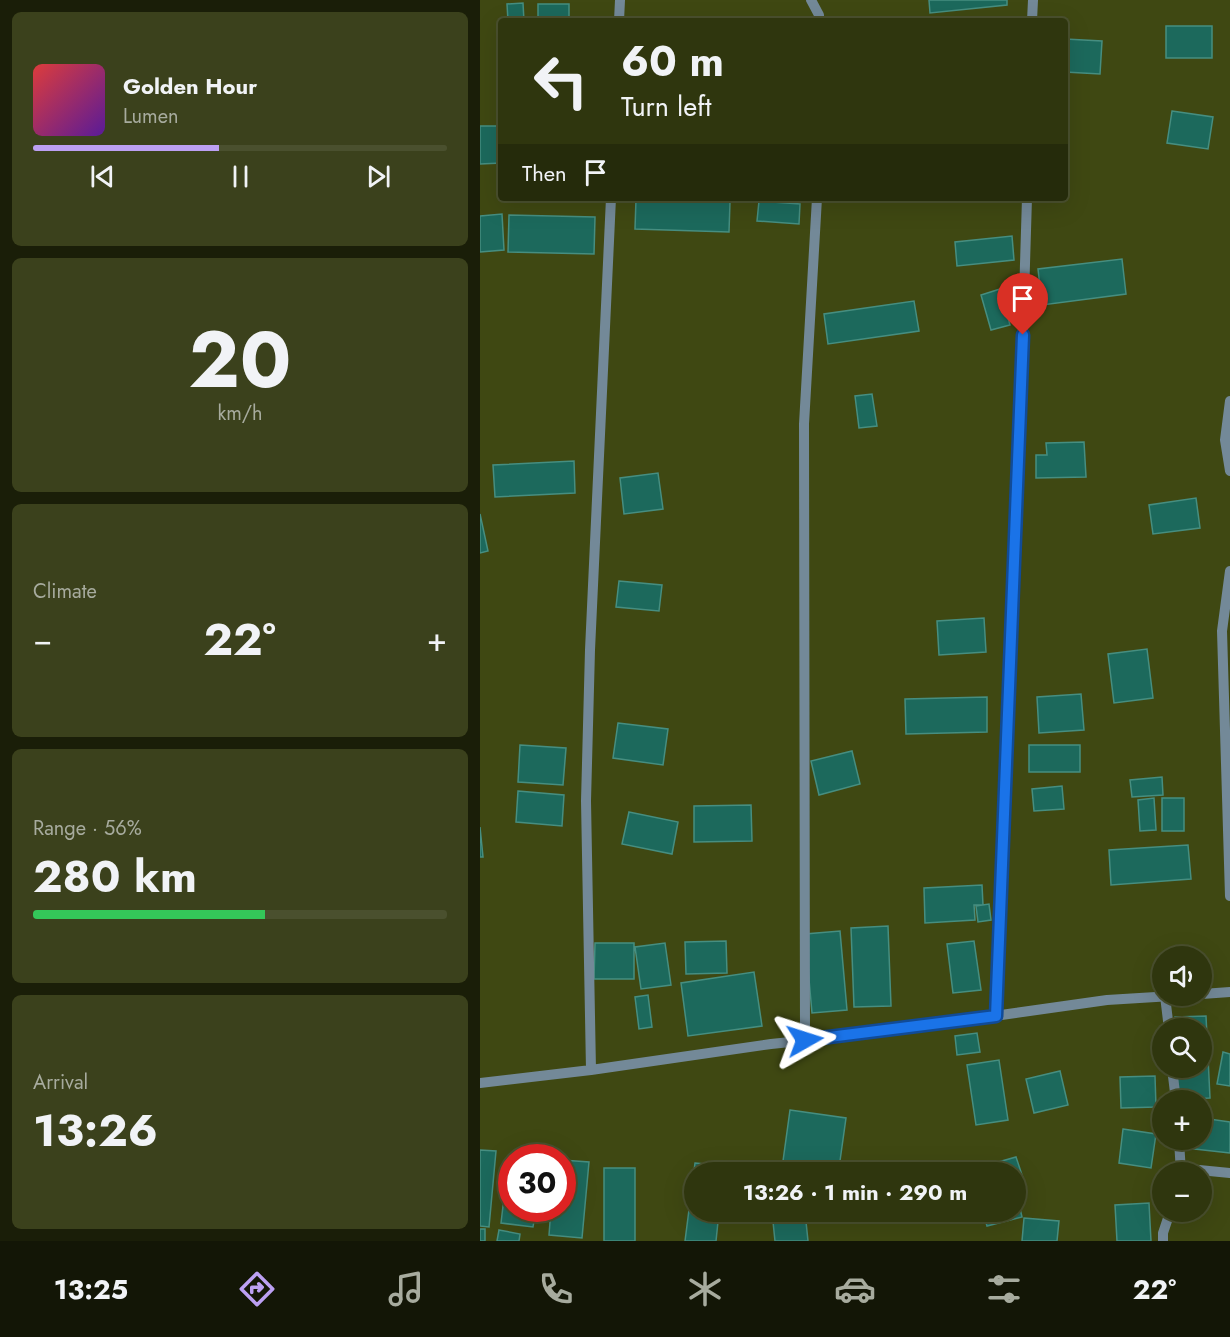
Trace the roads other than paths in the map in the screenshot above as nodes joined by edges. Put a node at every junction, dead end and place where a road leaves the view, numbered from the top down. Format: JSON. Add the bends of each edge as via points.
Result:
{"nodes":[{"id":1,"x":620,"y":0,"type":"edge"},
{"id":2,"x":811,"y":0,"type":"edge"},
{"id":3,"x":1033,"y":0,"type":"edge"},
{"id":4,"x":619,"y":18,"type":"edge"},
{"id":5,"x":819,"y":18,"type":"edge"},
{"id":6,"x":1032,"y":18,"type":"edge"},
{"id":7,"x":611,"y":201,"type":"edge"},
{"id":8,"x":817,"y":201,"type":"edge"},
{"id":9,"x":1027,"y":201,"type":"edge"},
{"id":10,"x":1230,"y":401,"type":"edge"},
{"id":11,"x":1230,"y":471,"type":"edge"},
{"id":12,"x":1230,"y":571,"type":"edge"},
{"id":13,"x":1230,"y":896,"type":"edge"},
{"id":14,"x":1230,"y":992,"type":"edge"},
{"id":15,"x":1212,"y":993,"type":"edge"},
{"id":16,"x":1152,"y":997,"type":"edge"},
{"id":17,"x":996,"y":1016,"type":"junction"},
{"id":18,"x":805,"y":1040,"type":"junction"},
{"id":19,"x":591,"y":1070,"type":"junction"},
{"id":20,"x":480,"y":1083,"type":"edge"},
{"id":21,"x":1212,"y":1171,"type":"edge"},
{"id":22,"x":1230,"y":1173,"type":"edge"},
{"id":23,"x":1167,"y":1222,"type":"edge"},
{"id":24,"x":1163,"y":1241,"type":"edge"}],
"edges":[{"from":1,"to":4,"type":"street"},
{"from":2,"to":5,"type":"street"},
{"from":3,"to":6,"type":"street"},
{"from":7,"to":19,"type":"street","via":[[586,777]]},
{"from":8,"to":18,"type":"street","via":[[804,424]]},
{"from":9,"to":17,"type":"street"},
{"from":10,"to":11,"type":"street","via":[[1224,440]]},
{"from":12,"to":13,"type":"street","via":[[1222,631]]},
{"from":14,"to":15,"type":"street"},
{"from":16,"to":17,"type":"street"},
{"from":17,"to":18,"type":"street"},
{"from":18,"to":19,"type":"street"},
{"from":19,"to":20,"type":"street"},
{"from":21,"to":22,"type":"street"},
{"from":23,"to":24,"type":"street"}]}
